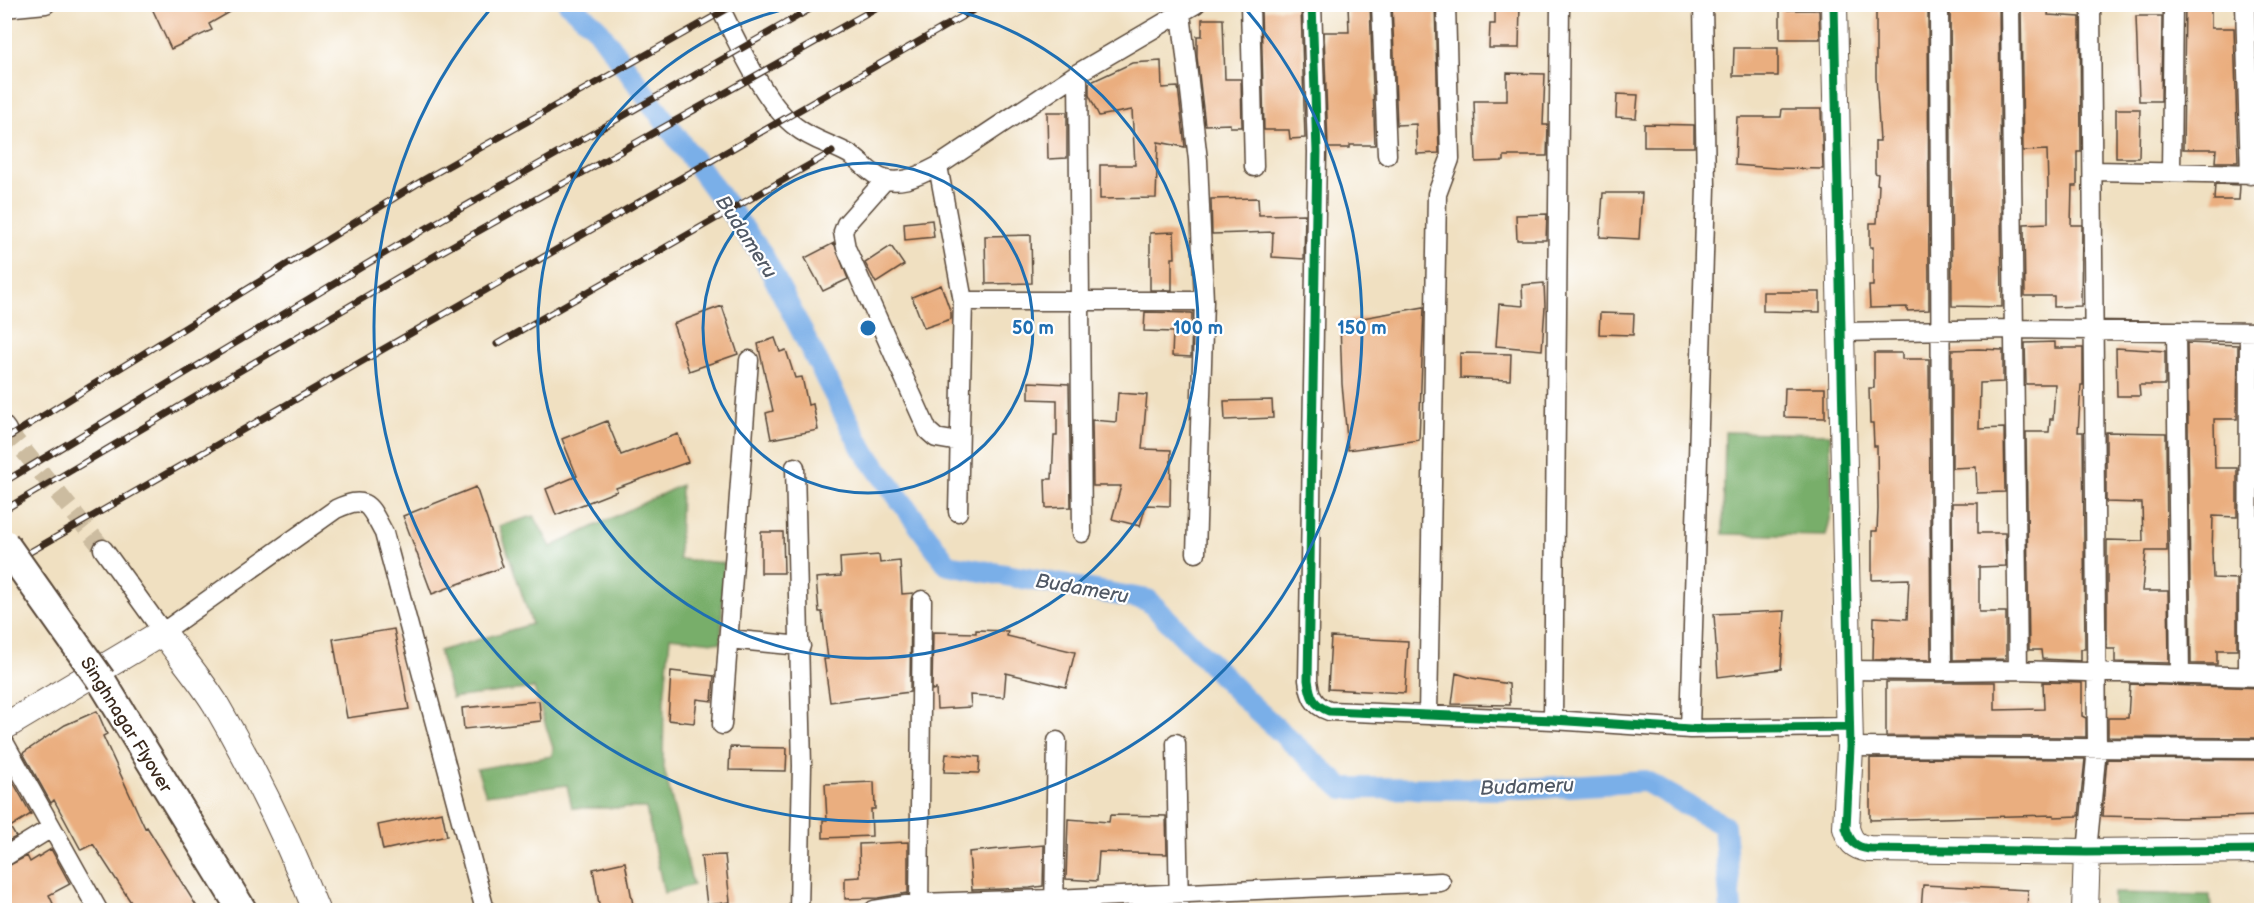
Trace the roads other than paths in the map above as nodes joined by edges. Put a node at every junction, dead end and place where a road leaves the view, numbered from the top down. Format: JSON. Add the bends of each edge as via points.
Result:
{"nodes":[{"id":1,"x":46,"y":4,"type":"edge"},
{"id":2,"x":718,"y":4,"type":"edge"},
{"id":3,"x":1250,"y":4,"type":"edge"},
{"id":4,"x":1312,"y":4,"type":"edge"},
{"id":5,"x":1381,"y":4,"type":"edge"},
{"id":6,"x":1446,"y":4,"type":"edge"},
{"id":7,"x":1560,"y":4,"type":"edge"},
{"id":8,"x":1702,"y":4,"type":"edge"},
{"id":9,"x":1834,"y":4,"type":"edge"},
{"id":10,"x":1939,"y":4,"type":"edge"},
{"id":11,"x":2010,"y":4,"type":"edge"},
{"id":12,"x":2091,"y":4,"type":"edge"},
{"id":13,"x":2173,"y":4,"type":"edge"},
{"id":14,"x":2245,"y":4,"type":"edge"},
{"id":15,"x":4,"y":8,"type":"edge"},
{"id":16,"x":1189,"y":9,"type":"edge"},
{"id":17,"x":1078,"y":73,"type":"junction"},
{"id":18,"x":1387,"y":155,"type":"dead end"},
{"id":19,"x":938,"y":166,"type":"junction"},
{"id":20,"x":1254,"y":167,"type":"dead end"},
{"id":21,"x":2093,"y":171,"type":"junction"},
{"id":22,"x":2171,"y":171,"type":"junction"},
{"id":23,"x":2256,"y":174,"type":"edge"},
{"id":24,"x":885,"y":180,"type":"junction"},
{"id":25,"x":1081,"y":299,"type":"junction"},
{"id":26,"x":963,"y":301,"type":"junction"},
{"id":27,"x":1204,"y":301,"type":"junction"},
{"id":28,"x":2013,"y":329,"type":"junction"},
{"id":29,"x":1940,"y":331,"type":"junction"},
{"id":30,"x":2094,"y":331,"type":"junction"},
{"id":31,"x":1841,"y":332,"type":"junction"},
{"id":32,"x":2176,"y":332,"type":"junction"},
{"id":33,"x":2255,"y":332,"type":"edge"},
{"id":34,"x":749,"y":360,"type":"dead end"},
{"id":35,"x":959,"y":442,"type":"junction"},
{"id":36,"x":795,"y":467,"type":"dead end"},
{"id":37,"x":958,"y":512,"type":"dead end"},
{"id":38,"x":1082,"y":533,"type":"dead end"},
{"id":39,"x":4,"y":543,"type":"edge"},
{"id":40,"x":103,"y":549,"type":"tunnel mouth"},
{"id":41,"x":1196,"y":553,"type":"dead end"},
{"id":42,"x":922,"y":600,"type":"dead end"},
{"id":43,"x":163,"y":632,"type":"junction"},
{"id":44,"x":728,"y":639,"type":"junction"},
{"id":45,"x":801,"y":646,"type":"junction"},
{"id":46,"x":1848,"y":670,"type":"junction"},
{"id":47,"x":2018,"y":670,"type":"junction"},
{"id":48,"x":1942,"y":671,"type":"junction"},
{"id":49,"x":2096,"y":673,"type":"junction"},
{"id":50,"x":2180,"y":675,"type":"junction"},
{"id":51,"x":2255,"y":677,"type":"edge"},
{"id":52,"x":1428,"y":715,"type":"junction"},
{"id":53,"x":1553,"y":720,"type":"junction"},
{"id":54,"x":722,"y":725,"type":"dead end"},
{"id":55,"x":4,"y":727,"type":"edge"},
{"id":56,"x":1690,"y":729,"type":"junction"},
{"id":57,"x":1850,"y":737,"type":"junction"},
{"id":58,"x":1057,"y":741,"type":"dead end"},
{"id":59,"x":4,"y":742,"type":"edge"},
{"id":60,"x":1176,"y":743,"type":"dead end"},
{"id":61,"x":2097,"y":748,"type":"junction"},
{"id":62,"x":2262,"y":749,"type":"edge"},
{"id":63,"x":51,"y":828,"type":"junction"},
{"id":64,"x":2262,"y":850,"type":"edge"},
{"id":65,"x":2087,"y":852,"type":"junction"},
{"id":66,"x":4,"y":856,"type":"edge"},
{"id":67,"x":1441,"y":882,"type":"dead end"},
{"id":68,"x":1179,"y":902,"type":"edge"},
{"id":69,"x":1053,"y":905,"type":"edge"},
{"id":70,"x":919,"y":907,"type":"edge"},
{"id":71,"x":98,"y":910,"type":"edge"},
{"id":72,"x":242,"y":910,"type":"edge"},
{"id":73,"x":316,"y":910,"type":"edge"},
{"id":74,"x":485,"y":910,"type":"edge"},
{"id":75,"x":799,"y":910,"type":"edge"},
{"id":76,"x":874,"y":910,"type":"edge"},
{"id":77,"x":2085,"y":910,"type":"edge"}],
"edges":[{"from":1,"to":15,"type":"street"},
{"from":2,"to":24,"type":"street","via":[[781,114],[813,139],[850,155]]},
{"from":3,"to":20,"type":"street"},
{"from":4,"to":52,"type":"street","via":[[1317,152],[1309,693],[1320,707],[1329,711]]},
{"from":5,"to":18,"type":"street"},
{"from":6,"to":52,"type":"street","via":[[1450,159],[1437,194]]},
{"from":7,"to":53,"type":"street"},
{"from":8,"to":56,"type":"street","via":[[1706,187]]},
{"from":9,"to":31,"type":"street"},
{"from":10,"to":29,"type":"street"},
{"from":11,"to":28,"type":"street"},
{"from":12,"to":21,"type":"street"},
{"from":13,"to":22,"type":"street"},
{"from":14,"to":23,"type":"street"},
{"from":16,"to":17,"type":"street"},
{"from":16,"to":27,"type":"street"},
{"from":17,"to":19,"type":"street"},
{"from":17,"to":25,"type":"street"},
{"from":19,"to":24,"type":"street","via":[[917,177]]},
{"from":19,"to":26,"type":"street"},
{"from":21,"to":22,"type":"street"},
{"from":21,"to":30,"type":"street"},
{"from":22,"to":23,"type":"street"},
{"from":24,"to":35,"type":"street","via":[[846,224],[846,248],[928,431],[936,438]]},
{"from":25,"to":26,"type":"street"},
{"from":25,"to":27,"type":"street"},
{"from":25,"to":38,"type":"street"},
{"from":26,"to":35,"type":"street"},
{"from":27,"to":41,"type":"street"},
{"from":28,"to":29,"type":"street"},
{"from":28,"to":30,"type":"street"},
{"from":28,"to":47,"type":"street"},
{"from":29,"to":31,"type":"street"},
{"from":29,"to":48,"type":"street"},
{"from":30,"to":32,"type":"street"},
{"from":30,"to":49,"type":"street"},
{"from":31,"to":46,"type":"street"},
{"from":32,"to":33,"type":"street"},
{"from":32,"to":50,"type":"street"},
{"from":33,"to":51,"type":"street"},
{"from":34,"to":44,"type":"street"},
{"from":35,"to":37,"type":"street"},
{"from":36,"to":45,"type":"street"},
{"from":39,"to":72,"type":"main road","name":"Singhnagar Flyover","bridge":true,"via":[[101,680]]},
{"from":40,"to":43,"type":"street"},
{"from":42,"to":70,"type":"street"},
{"from":43,"to":55,"type":"street"},
{"from":43,"to":73,"type":"street","via":[[213,701],[254,774],[291,847]]},
{"from":43,"to":74,"type":"street","via":[[336,509],[352,501],[363,502],[384,532]]},
{"from":44,"to":45,"type":"street"},
{"from":44,"to":54,"type":"street"},
{"from":45,"to":75,"type":"street"},
{"from":46,"to":48,"type":"street"},
{"from":46,"to":57,"type":"street"},
{"from":47,"to":48,"type":"street"},
{"from":47,"to":49,"type":"street"},
{"from":49,"to":50,"type":"street"},
{"from":49,"to":61,"type":"street"},
{"from":50,"to":51,"type":"street"},
{"from":52,"to":53,"type":"street"},
{"from":53,"to":56,"type":"street"},
{"from":56,"to":57,"type":"street"},
{"from":57,"to":61,"type":"street"},
{"from":57,"to":65,"type":"street","via":[[1846,828],[1857,848]]},
{"from":58,"to":69,"type":"street"},
{"from":59,"to":63,"type":"street"},
{"from":60,"to":68,"type":"street"},
{"from":61,"to":62,"type":"street"},
{"from":61,"to":65,"type":"street"},
{"from":63,"to":66,"type":"street"},
{"from":63,"to":71,"type":"street"},
{"from":64,"to":65,"type":"street"},
{"from":65,"to":77,"type":"street"},
{"from":67,"to":68,"type":"street"},
{"from":68,"to":69,"type":"street"},
{"from":69,"to":70,"type":"street"},
{"from":70,"to":76,"type":"street"}]}
